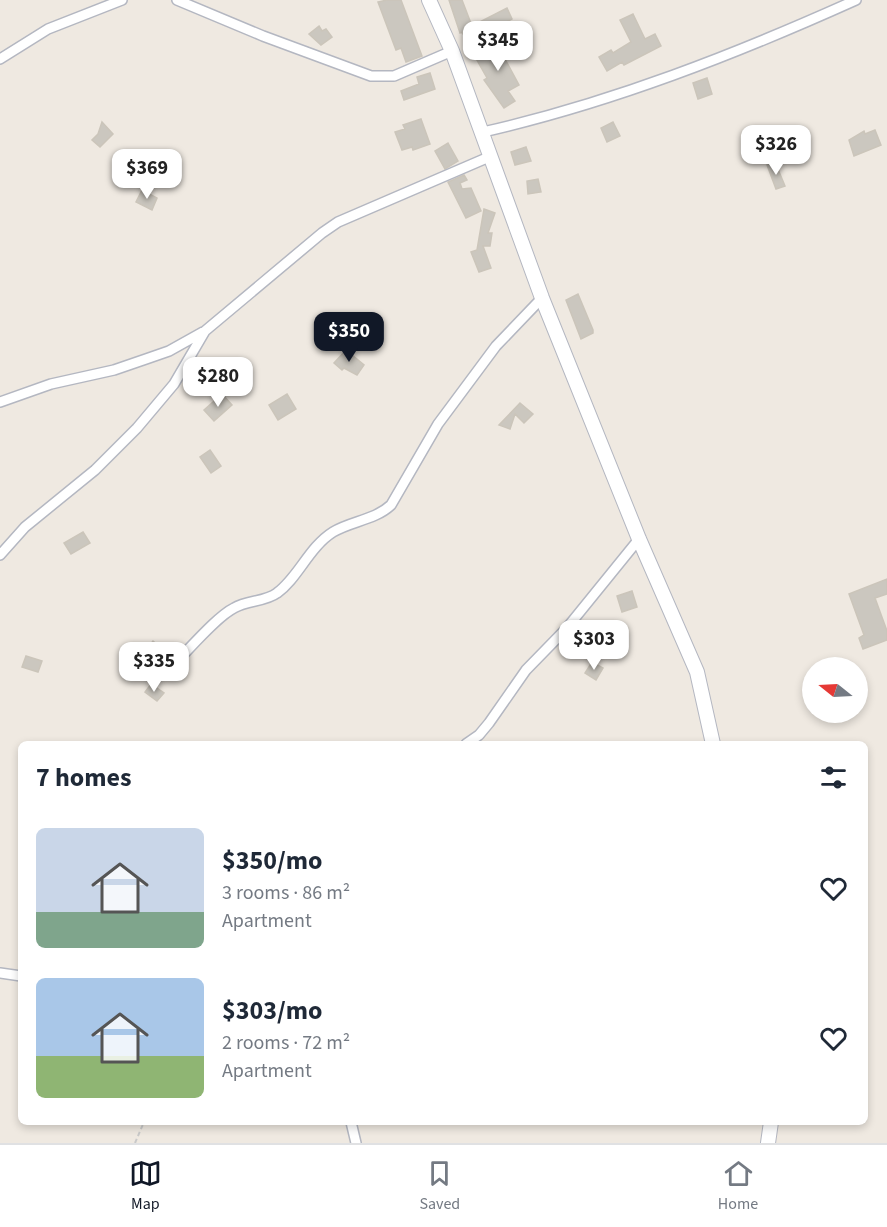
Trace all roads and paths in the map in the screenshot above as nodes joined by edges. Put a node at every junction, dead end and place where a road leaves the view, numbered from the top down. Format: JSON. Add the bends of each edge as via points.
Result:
{"nodes":[{"id":1,"x":122,"y":0,"type":"edge"},
{"id":2,"x":177,"y":0,"type":"edge"},
{"id":3,"x":429,"y":0,"type":"edge"},
{"id":4,"x":856,"y":0,"type":"edge"},
{"id":5,"x":452,"y":51,"type":"junction"},
{"id":6,"x":0,"y":59,"type":"edge"},
{"id":7,"x":483,"y":132,"type":"junction"},
{"id":8,"x":489,"y":157,"type":"junction"},
{"id":9,"x":542,"y":298,"type":"junction"},
{"id":10,"x":206,"y":331,"type":"junction"},
{"id":11,"x":0,"y":402,"type":"edge"},
{"id":12,"x":639,"y":539,"type":"junction"},
{"id":13,"x":0,"y":555,"type":"edge"},
{"id":14,"x":171,"y":667,"type":"dead end"},
{"id":15,"x":470,"y":741,"type":"edge"},
{"id":16,"x":712,"y":741,"type":"edge"},
{"id":17,"x":0,"y":973,"type":"edge"},
{"id":18,"x":18,"y":976,"type":"edge"},
{"id":19,"x":143,"y":1125,"type":"edge"},
{"id":20,"x":352,"y":1125,"type":"edge"},
{"id":21,"x":771,"y":1125,"type":"edge"},
{"id":22,"x":135,"y":1143,"type":"edge"},
{"id":23,"x":356,"y":1143,"type":"edge"},
{"id":24,"x":768,"y":1143,"type":"edge"}],
"edges":[{"from":1,"to":6,"type":"street","via":[[48,29]]},
{"from":2,"to":5,"type":"street","via":[[371,76],[394,75]]},
{"from":3,"to":5,"type":"main road"},
{"from":4,"to":7,"type":"street","via":[[800,26],[651,82],[549,117]]},
{"from":5,"to":7,"type":"main road"},
{"from":7,"to":8,"type":"main road"},
{"from":8,"to":9,"type":"main road"},
{"from":8,"to":10,"type":"street","via":[[338,222]]},
{"from":9,"to":12,"type":"main road"},
{"from":9,"to":14,"type":"street","via":[[496,346],[438,424],[390,505],[332,533],[280,591],[226,612]]},
{"from":10,"to":11,"type":"street","via":[[146,359]]},
{"from":10,"to":13,"type":"street","via":[[159,405],[95,470],[25,527]]},
{"from":12,"to":15,"type":"street"},
{"from":12,"to":16,"type":"main road","via":[[697,672]]},
{"from":17,"to":18,"type":"street"},
{"from":19,"to":22,"type":"path"},
{"from":20,"to":23,"type":"street"},
{"from":21,"to":24,"type":"main road"}]}
